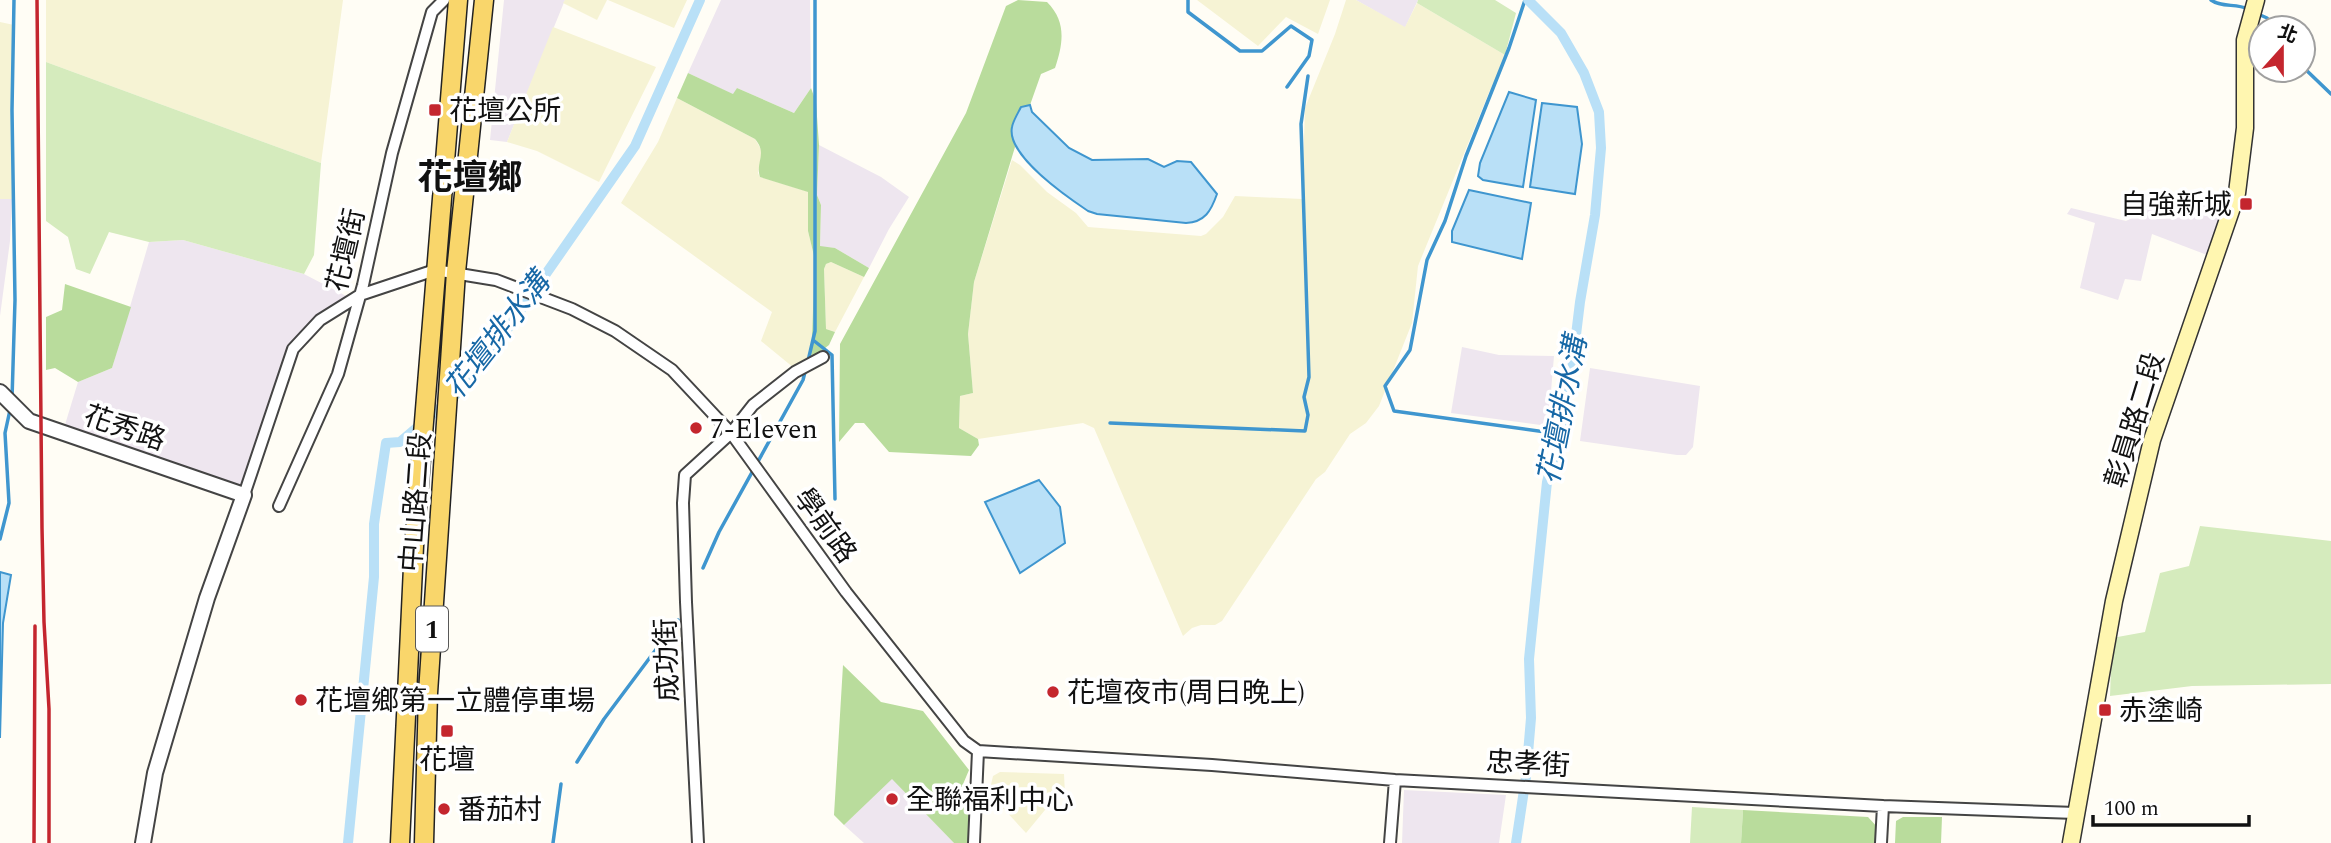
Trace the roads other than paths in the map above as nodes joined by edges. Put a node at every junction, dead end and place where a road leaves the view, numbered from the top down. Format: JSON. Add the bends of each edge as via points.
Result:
{"nodes":[{"id":1,"x":444,"y":0,"type":"edge"},
{"id":2,"x":458,"y":0,"type":"edge"},
{"id":3,"x":484,"y":0,"type":"edge"},
{"id":4,"x":2256,"y":0,"type":"edge"},
{"id":5,"x":435,"y":270,"type":"junction"},
{"id":6,"x":456,"y":272,"type":"junction"},
{"id":7,"x":360,"y":295,"type":"junction"},
{"id":8,"x":823,"y":357,"type":"dead end"},
{"id":9,"x":0,"y":391,"type":"edge"},
{"id":10,"x":731,"y":433,"type":"junction"},
{"id":11,"x":244,"y":495,"type":"junction"},
{"id":12,"x":279,"y":506,"type":"dead end"},
{"id":13,"x":978,"y":751,"type":"junction"},
{"id":14,"x":1395,"y":779,"type":"junction"},
{"id":15,"x":1883,"y":806,"type":"junction"},
{"id":16,"x":2076,"y":813,"type":"junction"},
{"id":17,"x":143,"y":843,"type":"edge"},
{"id":18,"x":400,"y":843,"type":"edge"},
{"id":19,"x":424,"y":843,"type":"edge"},
{"id":20,"x":698,"y":843,"type":"edge"},
{"id":21,"x":974,"y":843,"type":"edge"},
{"id":22,"x":1390,"y":843,"type":"edge"},
{"id":23,"x":1881,"y":843,"type":"edge"},
{"id":24,"x":2071,"y":843,"type":"edge"}],
"edges":[{"from":1,"to":7,"type":"street","name":"花壇街","via":[[432,12],[392,153]]},
{"from":2,"to":5,"type":"main road","name":"中山路二段","number":"1"},
{"from":3,"to":6,"type":"main road","number":"1"},
{"from":4,"to":16,"type":"main road","name":"彰員路二段","via":[[2245,40],[2245,128],[2237,193],[2152,440],[2114,601]]},
{"from":5,"to":6,"type":"street"},
{"from":5,"to":7,"type":"street"},
{"from":5,"to":18,"type":"main road","name":"中山路二段","number":"1","via":[[414,546]]},
{"from":6,"to":10,"type":"street","name":"學前路","via":[[522,289],[615,331],[672,370]]},
{"from":6,"to":19,"type":"main road","name":"中山路二段","number":"1","via":[[428,692]]},
{"from":7,"to":11,"type":"street","via":[[320,320],[293,349]]},
{"from":7,"to":12,"type":"street","name":"花壇街","via":[[338,374]]},
{"from":8,"to":10,"type":"street","via":[[753,405]]},
{"from":9,"to":11,"type":"street","name":"花秀路","via":[[29,421]]},
{"from":10,"to":13,"type":"street","name":"學前路","via":[[846,592],[964,741]]},
{"from":10,"to":20,"type":"street","name":"成功街","via":[[685,475]]},
{"from":11,"to":17,"type":"street","via":[[207,598],[155,773]]},
{"from":13,"to":14,"type":"street","name":"忠孝街"},
{"from":13,"to":21,"type":"street"},
{"from":14,"to":15,"type":"street","name":"忠孝街"},
{"from":14,"to":22,"type":"street"},
{"from":15,"to":16,"type":"street","name":"忠孝街"},
{"from":15,"to":23,"type":"street"},
{"from":16,"to":24,"type":"main road","name":"彰員路二段"}]}
